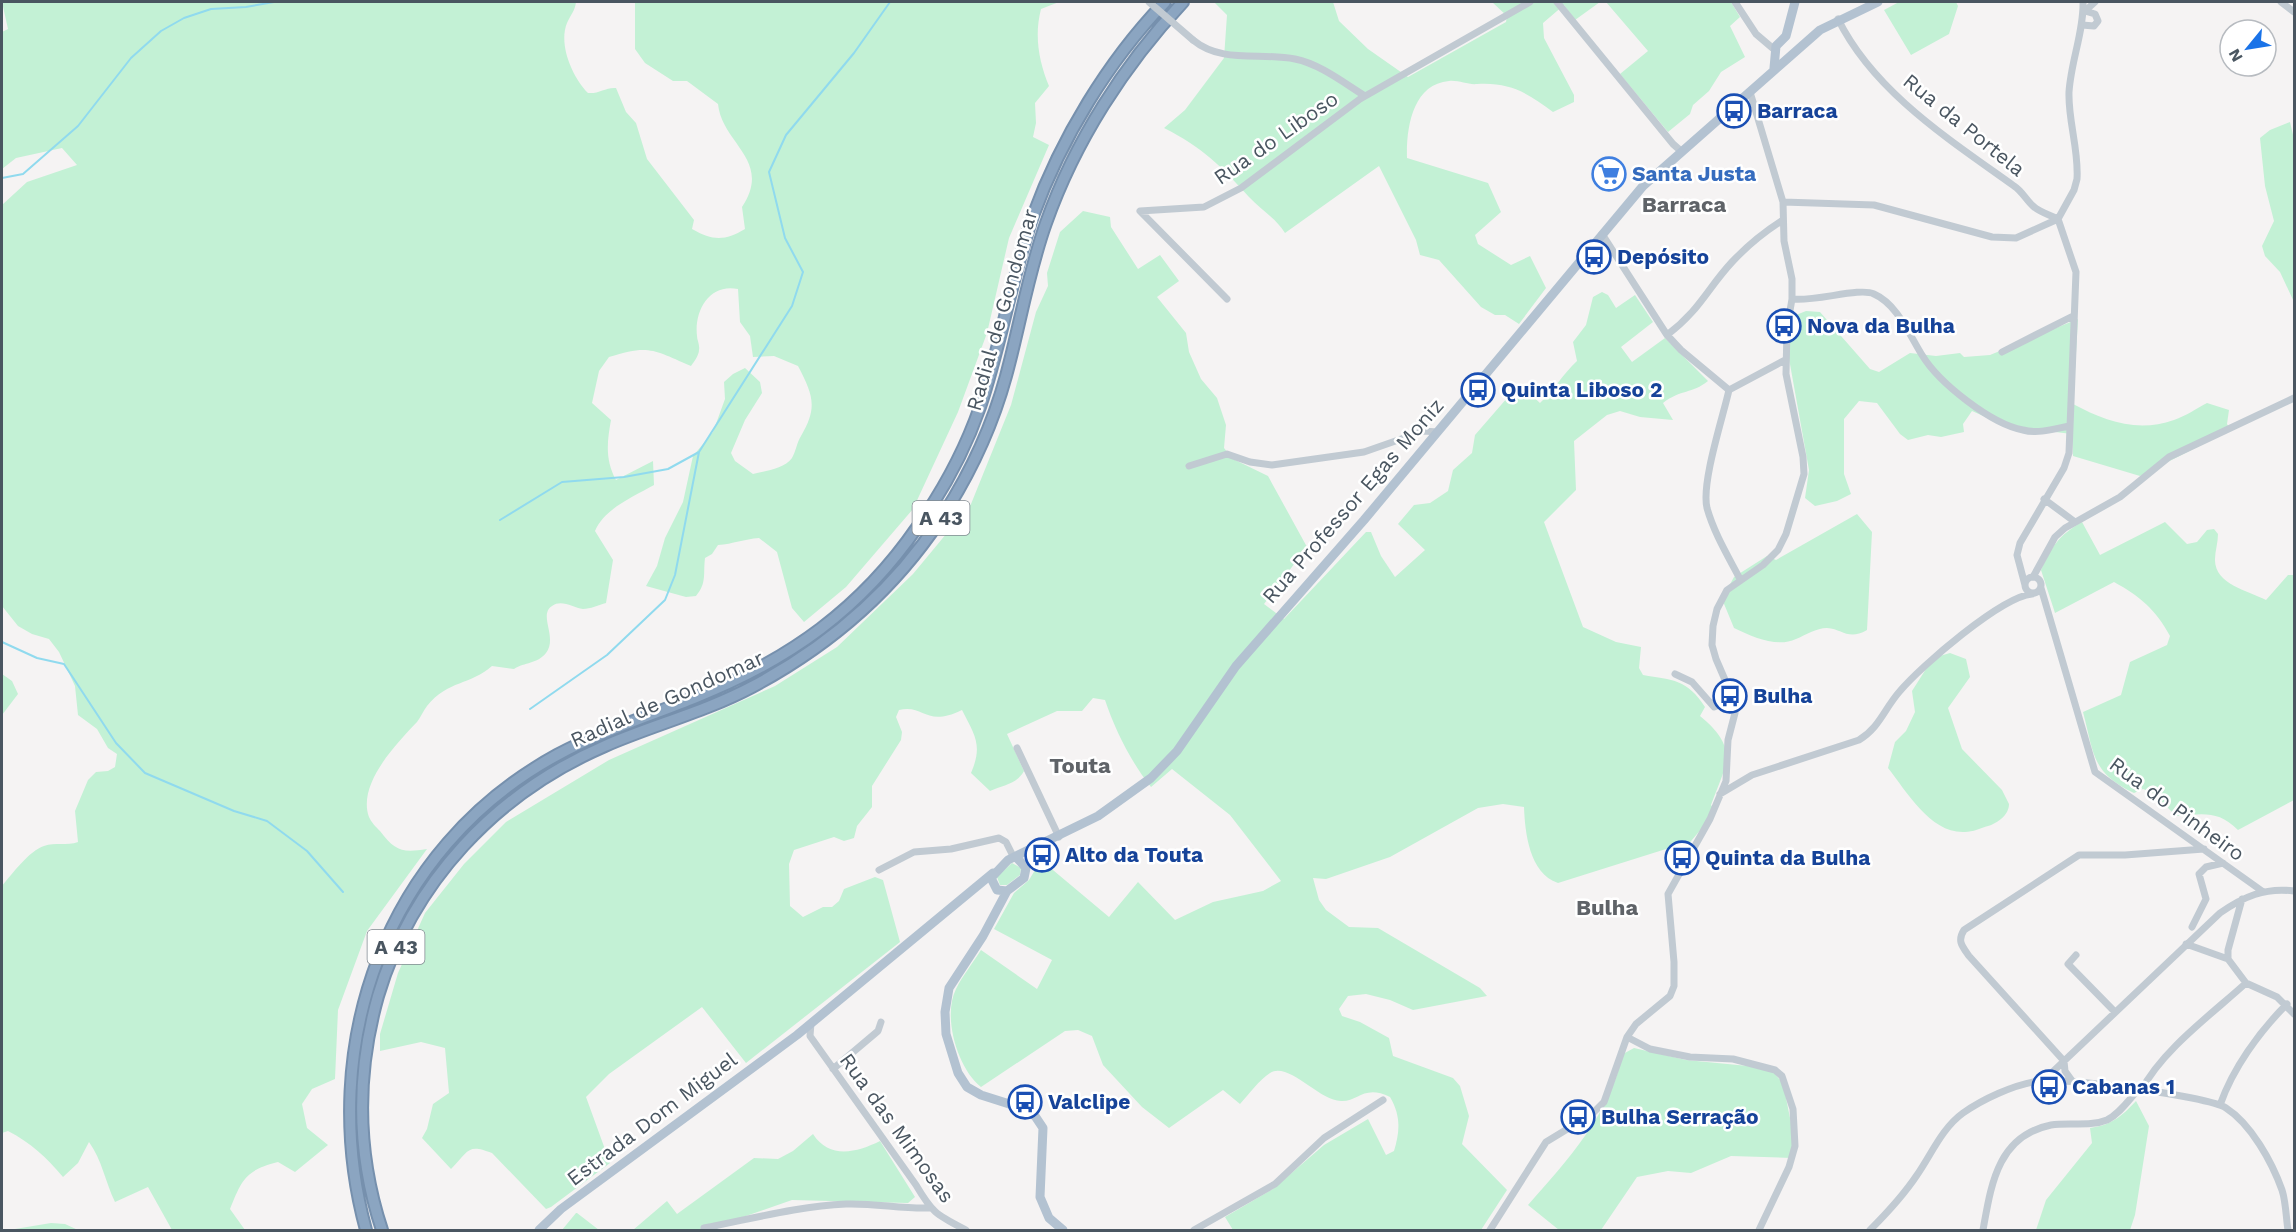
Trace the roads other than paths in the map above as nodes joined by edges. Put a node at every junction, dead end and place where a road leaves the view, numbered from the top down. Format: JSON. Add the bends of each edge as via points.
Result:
{"nodes":[{"id":1,"x":1149,"y":2,"type":"edge"},
{"id":2,"x":1165,"y":2,"type":"edge"},
{"id":3,"x":1183,"y":2,"type":"edge"},
{"id":4,"x":1530,"y":2,"type":"edge"},
{"id":5,"x":1557,"y":2,"type":"edge"},
{"id":6,"x":1735,"y":2,"type":"edge"},
{"id":7,"x":1795,"y":2,"type":"edge"},
{"id":8,"x":1878,"y":2,"type":"edge"},
{"id":9,"x":2095,"y":2,"type":"edge"},
{"id":10,"x":2281,"y":2,"type":"edge"},
{"id":11,"x":2083,"y":5,"type":"edge"},
{"id":12,"x":2295,"y":12,"type":"edge"},
{"id":13,"x":1838,"y":19,"type":"junction"},
{"id":14,"x":2082,"y":25,"type":"junction"},
{"id":15,"x":1784,"y":50,"type":"junction"},
{"id":16,"x":1750,"y":92,"type":"junction"},
{"id":17,"x":1365,"y":96,"type":"junction"},
{"id":18,"x":1681,"y":152,"type":"junction"},
{"id":19,"x":1783,"y":202,"type":"junction"},
{"id":20,"x":2058,"y":219,"type":"junction"},
{"id":21,"x":1783,"y":220,"type":"junction"},
{"id":22,"x":1602,"y":234,"type":"junction"},
{"id":23,"x":1227,"y":299,"type":"dead end"},
{"id":24,"x":1792,"y":299,"type":"junction"},
{"id":25,"x":2073,"y":316,"type":"junction"},
{"id":26,"x":1667,"y":335,"type":"junction"},
{"id":27,"x":2002,"y":352,"type":"dead end"},
{"id":28,"x":1785,"y":360,"type":"junction"},
{"id":29,"x":1729,"y":390,"type":"junction"},
{"id":30,"x":2295,"y":398,"type":"edge"},
{"id":31,"x":2069,"y":426,"type":"junction"},
{"id":32,"x":1437,"y":432,"type":"junction"},
{"id":33,"x":1188,"y":466,"type":"dead end"},
{"id":34,"x":2044,"y":499,"type":"junction"},
{"id":35,"x":2074,"y":522,"type":"junction"},
{"id":36,"x":2019,"y":560,"type":"junction"},
{"id":37,"x":2041,"y":565,"type":"junction"},
{"id":38,"x":2032,"y":577,"type":"junction"},
{"id":39,"x":1740,"y":579,"type":"junction"},
{"id":40,"x":2041,"y":585,"type":"junction"},
{"id":41,"x":2025,"y":586,"type":"junction"},
{"id":42,"x":2033,"y":594,"type":"junction"},
{"id":43,"x":2018,"y":599,"type":"junction"},
{"id":44,"x":2048,"y":605,"type":"junction"},
{"id":45,"x":1675,"y":674,"type":"dead end"},
{"id":46,"x":1733,"y":699,"type":"junction"},
{"id":47,"x":1017,"y":748,"type":"dead end"},
{"id":48,"x":1720,"y":794,"type":"junction"},
{"id":49,"x":1059,"y":837,"type":"junction"},
{"id":50,"x":2204,"y":849,"type":"junction"},
{"id":51,"x":1015,"y":858,"type":"junction"},
{"id":52,"x":2223,"y":863,"type":"junction"},
{"id":53,"x":1026,"y":867,"type":"junction"},
{"id":54,"x":879,"y":870,"type":"dead end"},
{"id":55,"x":993,"y":873,"type":"junction"},
{"id":56,"x":974,"y":888,"type":"junction"},
{"id":57,"x":996,"y":889,"type":"junction"},
{"id":58,"x":1008,"y":891,"type":"junction"},
{"id":59,"x":2262,"y":891,"type":"junction"},
{"id":60,"x":2295,"y":891,"type":"edge"},
{"id":61,"x":2242,"y":899,"type":"junction"},
{"id":62,"x":992,"y":919,"type":"junction"},
{"id":63,"x":2192,"y":927,"type":"dead end"},
{"id":64,"x":2186,"y":944,"type":"junction"},
{"id":65,"x":2076,"y":955,"type":"dead end"},
{"id":66,"x":2228,"y":959,"type":"junction"},
{"id":67,"x":2246,"y":982,"type":"junction"},
{"id":68,"x":2287,"y":1004,"type":"junction"},
{"id":69,"x":823,"y":1011,"type":"junction"},
{"id":70,"x":2115,"y":1012,"type":"junction"},
{"id":71,"x":2295,"y":1014,"type":"edge"},
{"id":72,"x":881,"y":1022,"type":"dead end"},
{"id":73,"x":811,"y":1023,"type":"junction"},
{"id":74,"x":810,"y":1036,"type":"junction"},
{"id":75,"x":793,"y":1037,"type":"junction"},
{"id":76,"x":1627,"y":1037,"type":"junction"},
{"id":77,"x":2064,"y":1061,"type":"junction"},
{"id":78,"x":833,"y":1069,"type":"junction"},
{"id":79,"x":2043,"y":1081,"type":"junction"},
{"id":80,"x":2073,"y":1082,"type":"junction"},
{"id":81,"x":2139,"y":1091,"type":"junction"},
{"id":82,"x":1383,"y":1100,"type":"dead end"},
{"id":83,"x":2220,"y":1106,"type":"junction"},
{"id":84,"x":929,"y":1208,"type":"junction"},
{"id":85,"x":704,"y":1228,"type":"dead end"},
{"id":86,"x":366,"y":1230,"type":"edge"},
{"id":87,"x":382,"y":1230,"type":"edge"},
{"id":88,"x":539,"y":1230,"type":"edge"},
{"id":89,"x":966,"y":1230,"type":"edge"},
{"id":90,"x":1063,"y":1230,"type":"edge"},
{"id":91,"x":1194,"y":1230,"type":"edge"},
{"id":92,"x":1490,"y":1230,"type":"edge"},
{"id":93,"x":1759,"y":1230,"type":"edge"},
{"id":94,"x":1870,"y":1230,"type":"edge"},
{"id":95,"x":1983,"y":1230,"type":"edge"},
{"id":96,"x":2288,"y":1230,"type":"edge"}],
"edges":[{"from":1,"to":17,"type":"street","bridge":true,"via":[[1211,53],[1298,60],[1338,78]]},
{"from":2,"to":86,"type":"highway","name":"Radial de Gondomar","number":"A 43","via":[[1125,48],[1069,138],[1034,216],[989,378],[965,445],[933,505],[894,559],[861,595],[806,641],[733,681],[599,734],[555,756],[497,796],[462,827],[427,868],[387,936],[358,1017],[350,1077],[350,1156]]},
{"from":3,"to":87,"type":"highway","name":"Radial de Gondomar","number":"A 43","via":[[1133,62],[1073,159],[1045,226],[1006,378],[980,448],[940,520],[902,571],[860,613],[793,664],[726,699],[603,747],[536,782],[471,835],[438,875],[398,942],[371,1021],[362,1078],[364,1154]]},
{"from":4,"to":17,"type":"street","name":"Rua do Liboso"},
{"from":5,"to":18,"type":"street"},
{"from":6,"to":15,"type":"street","via":[[1756,34]]},
{"from":7,"to":15,"type":"main road"},
{"from":8,"to":13,"type":"main road"},
{"from":9,"to":11,"type":"street"},
{"from":10,"to":12,"type":"street"},
{"from":11,"to":14,"type":"street"},
{"from":11,"to":14,"type":"street","via":[[2098,21],[2094,26]]},
{"from":13,"to":15,"type":"main road","via":[[1803,43]]},
{"from":13,"to":20,"type":"street","name":"Rua da Portela","via":[[1851,45],[1923,117],[2018,188],[2033,207]]},
{"from":14,"to":20,"type":"street","via":[[2069,96],[2077,179]]},
{"from":15,"to":16,"type":"main road","name":"Rua Professor Egas Moniz","via":[[1769,75]]},
{"from":16,"to":18,"type":"main road","name":"Rua Professor Egas Moniz"},
{"from":16,"to":19,"type":"street"},
{"from":17,"to":23,"type":"street","name":"Rua do Liboso","via":[[1241,188],[1204,207],[1140,211]]},
{"from":18,"to":22,"type":"main road","name":"Rua Professor Egas Moniz","via":[[1643,186]]},
{"from":19,"to":20,"type":"street","via":[[1874,205],[1992,237],[2016,238]]},
{"from":19,"to":21,"type":"street"},
{"from":20,"to":25,"type":"street","via":[[2076,272]]},
{"from":21,"to":24,"type":"street"},
{"from":21,"to":26,"type":"street","via":[[1738,256],[1693,314]]},
{"from":22,"to":26,"type":"street"},
{"from":22,"to":32,"type":"main road","name":"Rua Professor Egas Moniz"},
{"from":24,"to":28,"type":"street"},
{"from":24,"to":31,"type":"street","via":[[1815,300],[1863,291],[1877,295],[1898,315],[1933,369],[1986,413],[2025,431]]},
{"from":25,"to":27,"type":"street"},
{"from":25,"to":31,"type":"street"},
{"from":26,"to":29,"type":"street"},
{"from":28,"to":29,"type":"street"},
{"from":28,"to":39,"type":"street","via":[[1804,474],[1778,550]]},
{"from":29,"to":39,"type":"street","via":[[1706,486],[1706,506]]},
{"from":30,"to":35,"type":"street","via":[[2169,457],[2120,498]]},
{"from":31,"to":34,"type":"street","via":[[2064,468]]},
{"from":32,"to":33,"type":"street","via":[[1424,430],[1364,452],[1272,465],[1227,454]]},
{"from":32,"to":49,"type":"main road","name":"Rua Professor Egas Moniz","via":[[1236,666],[1177,751],[1143,785]]},
{"from":34,"to":35,"type":"street"},
{"from":34,"to":36,"type":"street","via":[[2019,543]]},
{"from":35,"to":37,"type":"street","via":[[2055,537]]},
{"from":36,"to":38,"type":"street"},
{"from":36,"to":41,"type":"street"},
{"from":37,"to":38,"type":"street"},
{"from":37,"to":40,"type":"street","name":"Rua do Pinheiro"},
{"from":38,"to":40,"type":"street"},
{"from":38,"to":41,"type":"street"},
{"from":39,"to":46,"type":"street","via":[[1727,590],[1713,626],[1716,659]]},
{"from":40,"to":42,"type":"street"},
{"from":40,"to":44,"type":"street","name":"Rua do Pinheiro"},
{"from":41,"to":42,"type":"street"},
{"from":41,"to":43,"type":"street"},
{"from":42,"to":43,"type":"street"},
{"from":42,"to":44,"type":"street"},
{"from":43,"to":48,"type":"street","via":[[1964,632],[1917,673],[1898,692],[1874,730],[1859,740],[1752,775]]},
{"from":44,"to":50,"type":"street","name":"Rua do Pinheiro","via":[[2095,772]]},
{"from":45,"to":46,"type":"street","via":[[1692,682],[1714,707]]},
{"from":46,"to":48,"type":"street","via":[[1735,713]]},
{"from":47,"to":49,"type":"street"},
{"from":48,"to":76,"type":"street","via":[[1668,894],[1674,986],[1670,996],[1636,1024]]},
{"from":49,"to":51,"type":"main road","name":"Rua Professor Egas Moniz"},
{"from":49,"to":53,"type":"main road","name":"Rua Professor Egas Moniz","via":[[1030,859]]},
{"from":50,"to":52,"type":"street","name":"Rua do Pinheiro"},
{"from":50,"to":77,"type":"street","via":[[2079,855],[1964,930],[1960,943],[1969,956]]},
{"from":51,"to":53,"type":"main road"},
{"from":51,"to":54,"type":"street","via":[[1006,842],[996,838],[951,849],[914,852]]},
{"from":51,"to":55,"type":"main road","name":"Rua Professor Egas Moniz"},
{"from":52,"to":59,"type":"street","name":"Rua do Pinheiro"},
{"from":52,"to":63,"type":"street","via":[[2206,867],[2199,874],[2206,898]]},
{"from":53,"to":58,"type":"main road","name":"Rua Professor Egas Moniz","via":[[1024,878]]},
{"from":55,"to":56,"type":"main road","name":"Estrada Dom Miguel"},
{"from":55,"to":57,"type":"main road"},
{"from":56,"to":57,"type":"main road"},
{"from":56,"to":69,"type":"main road","name":"Estrada Dom Miguel"},
{"from":57,"to":58,"type":"main road"},
{"from":57,"to":62,"type":"main road"},
{"from":58,"to":62,"type":"main road"},
{"from":59,"to":60,"type":"street"},
{"from":59,"to":61,"type":"street"},
{"from":61,"to":64,"type":"street"},
{"from":61,"to":66,"type":"street"},
{"from":62,"to":90,"type":"main road","via":[[949,988],[946,1034],[967,1087],[1022,1108],[1035,1116],[1043,1128],[1040,1197],[1049,1218]]},
{"from":64,"to":66,"type":"street"},
{"from":64,"to":70,"type":"street"},
{"from":65,"to":70,"type":"street","via":[[2067,964]]},
{"from":66,"to":67,"type":"street"},
{"from":67,"to":68,"type":"street"},
{"from":67,"to":81,"type":"street","via":[[2162,1061]]},
{"from":68,"to":71,"type":"street"},
{"from":68,"to":83,"type":"street","via":[[2268,1023],[2227,1085]]},
{"from":69,"to":73,"type":"main road","name":"Estrada Dom Miguel"},
{"from":69,"to":75,"type":"main road","name":"Estrada Dom Miguel","via":[[793,1032]]},
{"from":70,"to":77,"type":"street"},
{"from":72,"to":78,"type":"street","via":[[878,1031]]},
{"from":73,"to":74,"type":"street"},
{"from":73,"to":75,"type":"main road","name":"Estrada Dom Miguel"},
{"from":74,"to":75,"type":"street"},
{"from":74,"to":78,"type":"street","name":"Rua das Mimosas"},
{"from":75,"to":88,"type":"main road","name":"Estrada Dom Miguel","via":[[561,1209]]},
{"from":76,"to":92,"type":"street","via":[[1604,1102],[1592,1114],[1546,1142]]},
{"from":76,"to":93,"type":"street","via":[[1650,1049],[1690,1057],[1733,1059],[1775,1070],[1787,1085],[1795,1146]]},
{"from":77,"to":79,"type":"street"},
{"from":77,"to":80,"type":"street","via":[[2065,1071]]},
{"from":78,"to":84,"type":"street","name":"Rua das Mimosas"},
{"from":79,"to":80,"type":"street"},
{"from":79,"to":94,"type":"street","via":[[2006,1092],[1961,1115],[1901,1198]]},
{"from":80,"to":81,"type":"street"},
{"from":81,"to":83,"type":"street","via":[[2205,1100]]},
{"from":81,"to":95,"type":"street","via":[[2106,1120],[2052,1125],[2031,1131],[2018,1141],[2005,1155],[1993,1179]]},
{"from":82,"to":91,"type":"street","via":[[1323,1138],[1275,1184]]},
{"from":83,"to":96,"type":"street","via":[[2243,1124],[2269,1164],[2282,1191]]},
{"from":84,"to":85,"type":"street","via":[[836,1205]]},
{"from":84,"to":89,"type":"street","name":"Rua das Mimosas"}]}
